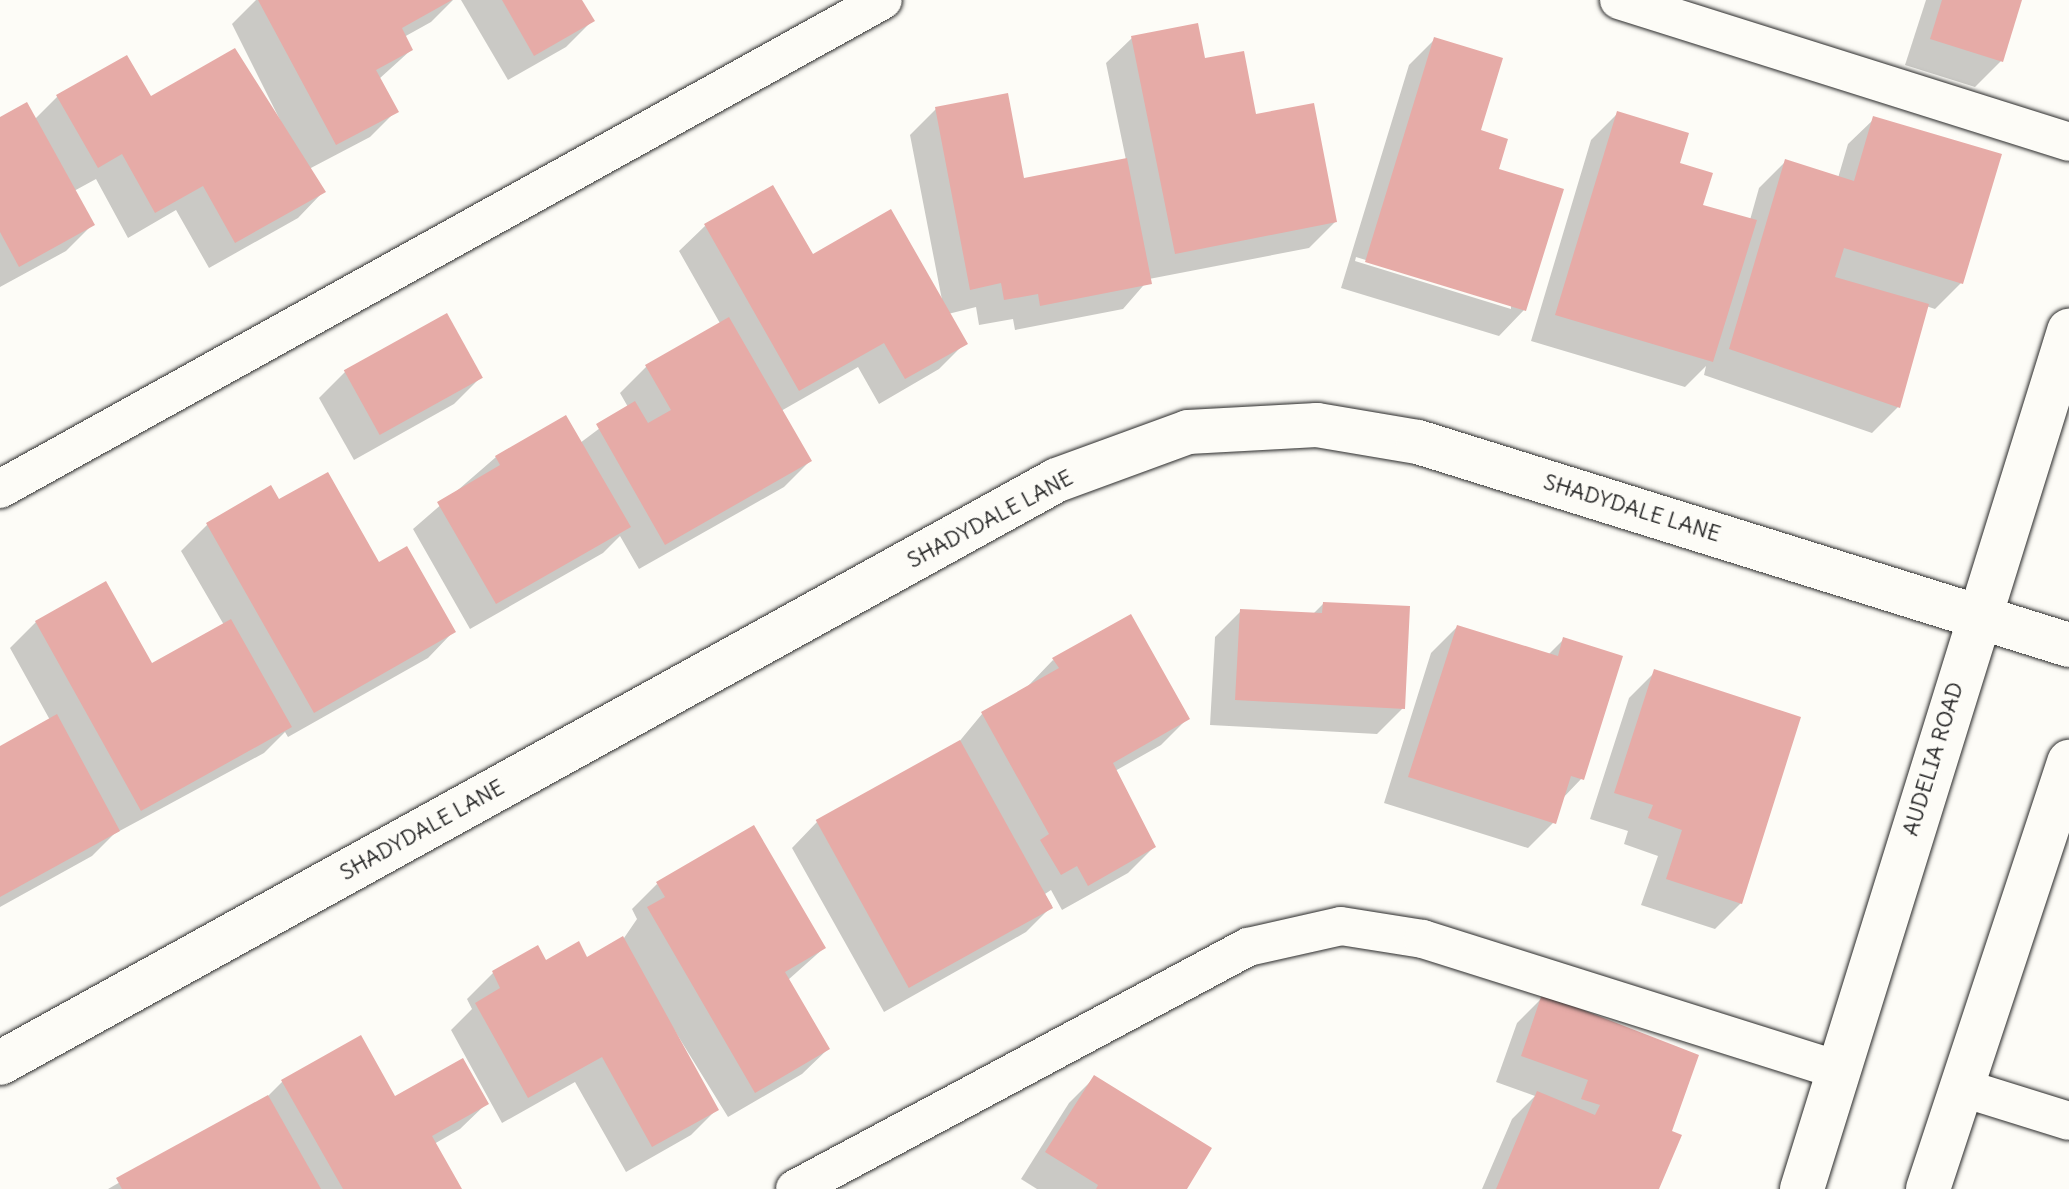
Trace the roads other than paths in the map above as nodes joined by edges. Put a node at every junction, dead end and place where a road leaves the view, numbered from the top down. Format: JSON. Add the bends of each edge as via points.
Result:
{"nodes":[{"id":1,"x":883,"y":0,"type":"edge"},
{"id":2,"x":1619,"y":0,"type":"edge"},
{"id":3,"x":2069,"y":142,"type":"edge"},
{"id":4,"x":2069,"y":331,"type":"edge"},
{"id":5,"x":0,"y":489,"type":"edge"},
{"id":6,"x":1978,"y":614,"type":"junction"},
{"id":7,"x":2069,"y":645,"type":"edge"},
{"id":8,"x":2069,"y":762,"type":"edge"},
{"id":9,"x":0,"y":1063,"type":"edge"},
{"id":10,"x":1838,"y":1070,"type":"junction"},
{"id":11,"x":1960,"y":1087,"type":"junction"},
{"id":12,"x":2069,"y":1121,"type":"edge"},
{"id":13,"x":795,"y":1189,"type":"edge"},
{"id":14,"x":1802,"y":1189,"type":"edge"},
{"id":15,"x":1928,"y":1189,"type":"edge"}],
"edges":[{"from":1,"to":5,"type":"lane"},
{"from":2,"to":3,"type":"lane"},
{"from":4,"to":6,"type":"street","name":"AUDELIA ROAD"},
{"from":6,"to":7,"type":"street","name":"SHADYDALE LANE"},
{"from":6,"to":9,"type":"street","name":"SHADYDALE LANE","via":[[1418,442],[1317,425],[1188,432],[1057,480]]},
{"from":6,"to":10,"type":"street","name":"AUDELIA ROAD"},
{"from":8,"to":11,"type":"street"},
{"from":10,"to":13,"type":"lane","via":[[1423,939],[1341,926],[1248,947]]},
{"from":10,"to":14,"type":"street","name":"AUDELIA ROAD"},
{"from":11,"to":12,"type":"lane"},
{"from":11,"to":15,"type":"street"}]}
